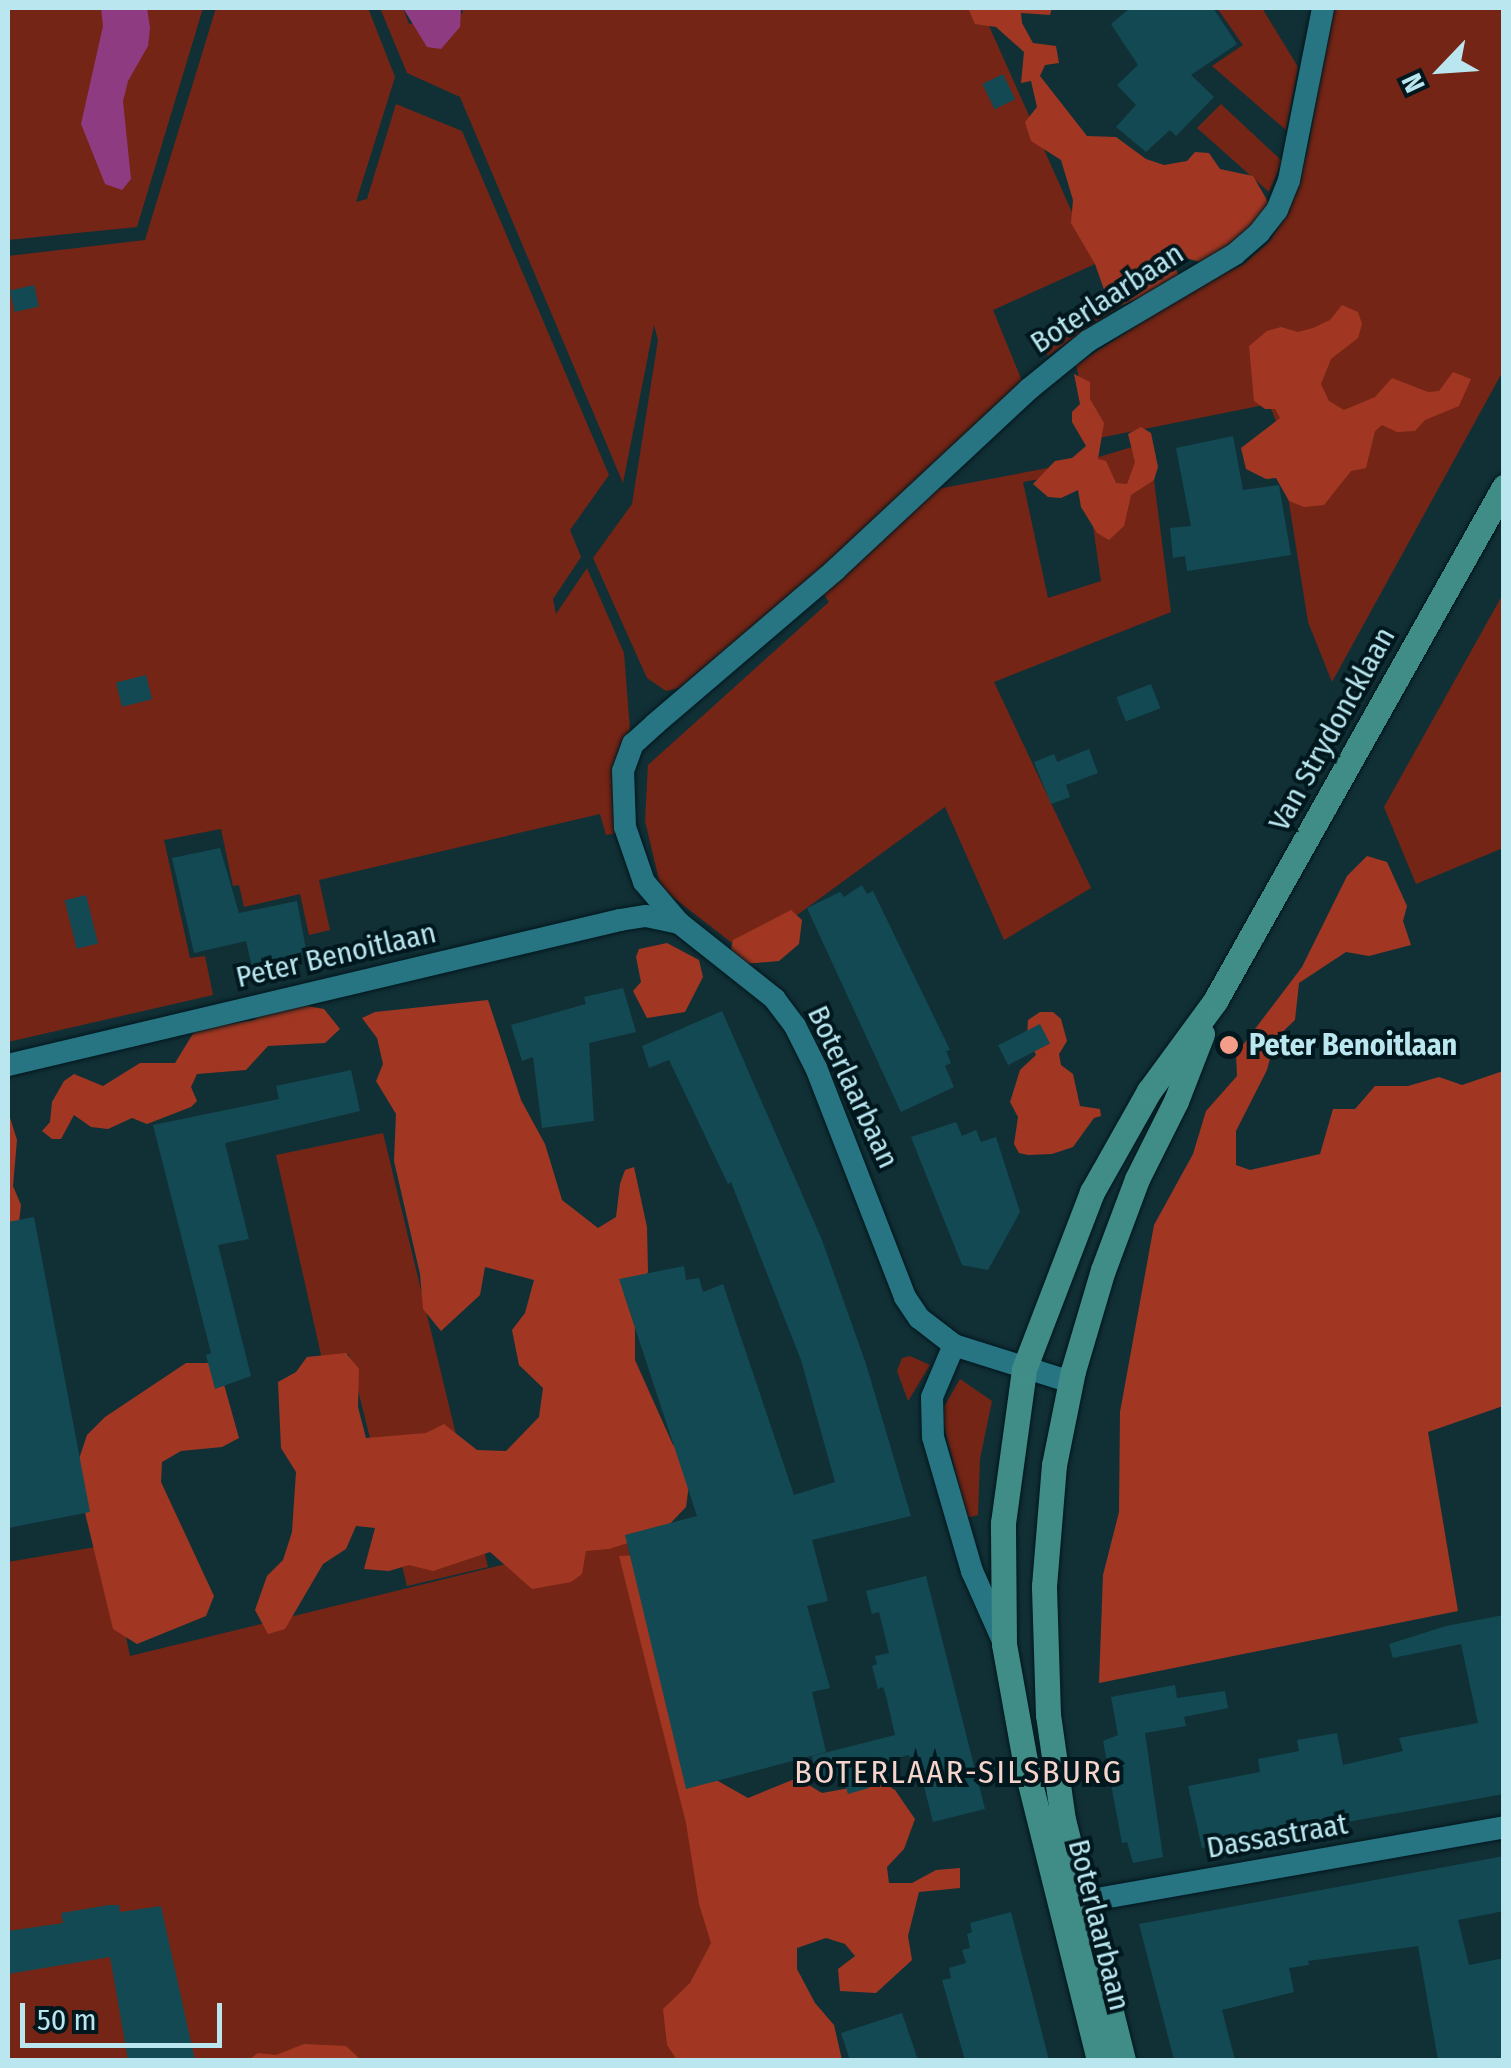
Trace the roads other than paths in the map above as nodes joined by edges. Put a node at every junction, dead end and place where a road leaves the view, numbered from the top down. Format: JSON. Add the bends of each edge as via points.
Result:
{"nodes":[{"id":1,"x":1324,"y":8,"type":"edge"},
{"id":2,"x":1504,"y":487,"type":"edge"},
{"id":3,"x":680,"y":923,"type":"junction"},
{"id":4,"x":1215,"y":1002,"type":"junction"},
{"id":5,"x":8,"y":1065,"type":"edge"},
{"id":6,"x":954,"y":1345,"type":"junction"},
{"id":7,"x":1024,"y":1369,"type":"junction"},
{"id":8,"x":1071,"y":1382,"type":"junction"},
{"id":9,"x":1004,"y":1644,"type":"junction"},
{"id":10,"x":1504,"y":1827,"type":"edge"},
{"id":11,"x":1072,"y":1903,"type":"junction"},
{"id":12,"x":1100,"y":2060,"type":"edge"},
{"id":13,"x":1123,"y":2060,"type":"edge"}],
"edges":[{"from":1,"to":3,"type":"street","name":"Boterlaarbaan","via":[[1289,180],[1278,210],[1259,233],[1088,342],[1029,389],[835,570],[633,744],[623,771],[625,827],[644,882]]},
{"from":2,"to":4,"type":"main road","name":"Van Strydoncklaan"},
{"from":3,"to":5,"type":"street","name":"Peter Benoitlaan","via":[[646,916],[620,920]]},
{"from":3,"to":6,"type":"street","name":"Boterlaarbaan","via":[[752,978],[795,1026],[906,1296],[919,1318]]},
{"from":4,"to":7,"type":"main road","name":"Van Strydoncklaan","via":[[1149,1091],[1092,1192]]},
{"from":4,"to":8,"type":"main road","name":"Van Strydoncklaan","via":[[1102,1270]]},
{"from":6,"to":7,"type":"street","name":"Boterlaarbaan"},
{"from":6,"to":9,"type":"street","via":[[932,1397],[933,1437],[972,1572]]},
{"from":7,"to":8,"type":"street"},
{"from":7,"to":9,"type":"main road","name":"Boterlaarbaan","via":[[1004,1523]]},
{"from":8,"to":11,"type":"main road","name":"Boterlaarbaan","via":[[1054,1465],[1044,1586],[1048,1715]]},
{"from":9,"to":11,"type":"main road","name":"Boterlaarbaan","via":[[1015,1720]]},
{"from":10,"to":11,"type":"street","name":"Dassastraat"},
{"from":11,"to":12,"type":"main road","name":"Boterlaarbaan"},
{"from":11,"to":13,"type":"main road","name":"Boterlaarbaan"}]}
